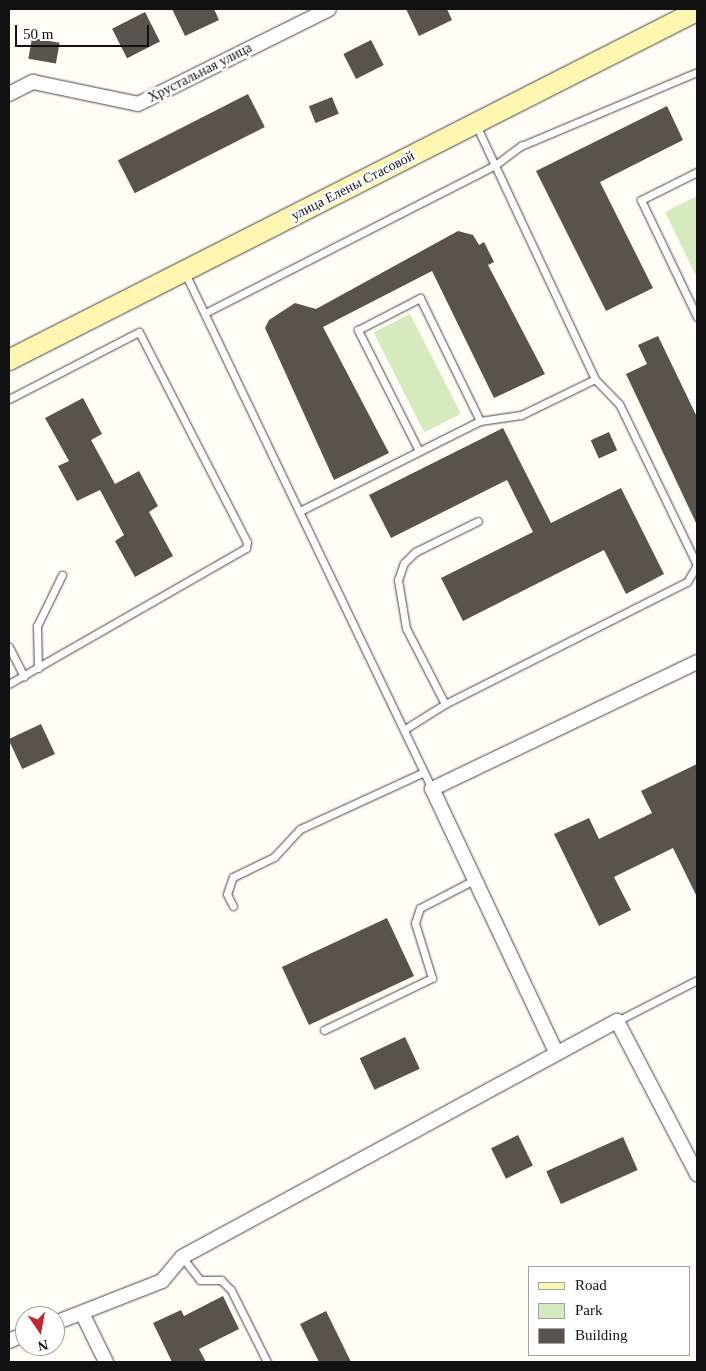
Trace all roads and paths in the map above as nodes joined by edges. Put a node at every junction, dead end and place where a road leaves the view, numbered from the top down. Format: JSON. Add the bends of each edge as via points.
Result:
{"nodes":[{"id":1,"x":329,"y":9,"type":"edge"},
{"id":2,"x":697,"y":11,"type":"edge"},
{"id":3,"x":697,"y":72,"type":"edge"},
{"id":4,"x":9,"y":94,"type":"edge"},
{"id":5,"x":476,"y":125,"type":"junction"},
{"id":6,"x":494,"y":166,"type":"junction"},
{"id":7,"x":697,"y":172,"type":"edge"},
{"id":8,"x":184,"y":271,"type":"junction"},
{"id":9,"x":205,"y":313,"type":"junction"},
{"id":10,"x":697,"y":317,"type":"edge"},
{"id":11,"x":9,"y":360,"type":"edge"},
{"id":12,"x":595,"y":378,"type":"junction"},
{"id":13,"x":9,"y":399,"type":"edge"},
{"id":14,"x":480,"y":421,"type":"junction"},
{"id":15,"x":419,"y":451,"type":"junction"},
{"id":16,"x":300,"y":511,"type":"junction"},
{"id":17,"x":478,"y":521,"type":"dead end"},
{"id":18,"x":62,"y":575,"type":"dead end"},
{"id":19,"x":9,"y":647,"type":"edge"},
{"id":20,"x":697,"y":662,"type":"edge"},
{"id":21,"x":38,"y":668,"type":"junction"},
{"id":22,"x":24,"y":676,"type":"junction"},
{"id":23,"x":9,"y":684,"type":"edge"},
{"id":24,"x":445,"y":704,"type":"junction"},
{"id":25,"x":405,"y":729,"type":"junction"},
{"id":26,"x":424,"y":772,"type":"junction"},
{"id":27,"x":432,"y":789,"type":"junction"},
{"id":28,"x":474,"y":880,"type":"junction"},
{"id":29,"x":233,"y":906,"type":"dead end"},
{"id":30,"x":697,"y":980,"type":"edge"},
{"id":31,"x":617,"y":1020,"type":"junction"},
{"id":32,"x":324,"y":1030,"type":"dead end"},
{"id":33,"x":556,"y":1052,"type":"junction"},
{"id":34,"x":697,"y":1174,"type":"edge"},
{"id":35,"x":182,"y":1257,"type":"junction"},
{"id":36,"x":82,"y":1313,"type":"junction"},
{"id":37,"x":65,"y":1319,"type":"edge"},
{"id":38,"x":106,"y":1362,"type":"edge"},
{"id":39,"x":267,"y":1362,"type":"edge"}],
"edges":[{"from":1,"to":4,"type":"street","name":"Хрустальная улица","via":[[138,104],[33,82]]},
{"from":2,"to":5,"type":"main road","name":"улица Елены Стасовой"},
{"from":3,"to":6,"type":"lane","via":[[521,146]]},
{"from":5,"to":6,"type":"lane"},
{"from":5,"to":8,"type":"main road","name":"улица Елены Стасовой"},
{"from":6,"to":9,"type":"lane"},
{"from":6,"to":12,"type":"lane"},
{"from":7,"to":10,"type":"lane","via":[[641,200]]},
{"from":8,"to":9,"type":"lane"},
{"from":8,"to":11,"type":"main road","name":"улица Елены Стасовой"},
{"from":9,"to":16,"type":"lane"},
{"from":12,"to":14,"type":"lane","via":[[521,415]]},
{"from":12,"to":24,"type":"lane","via":[[619,404],[697,566],[694,574],[687,582]]},
{"from":13,"to":21,"type":"lane","via":[[139,332],[247,542],[246,548]]},
{"from":14,"to":15,"type":"lane"},
{"from":14,"to":15,"type":"lane","via":[[420,298],[358,330]]},
{"from":15,"to":16,"type":"lane"},
{"from":16,"to":25,"type":"lane"},
{"from":17,"to":24,"type":"lane","via":[[415,552],[404,563],[398,580],[406,628]]},
{"from":18,"to":21,"type":"lane","via":[[37,626]]},
{"from":19,"to":22,"type":"lane"},
{"from":20,"to":27,"type":"street"},
{"from":21,"to":22,"type":"lane"},
{"from":22,"to":23,"type":"lane"},
{"from":24,"to":25,"type":"lane"},
{"from":25,"to":26,"type":"lane"},
{"from":26,"to":27,"type":"lane"},
{"from":26,"to":29,"type":"lane","via":[[300,829],[274,857],[233,877],[227,894]]},
{"from":27,"to":28,"type":"street"},
{"from":28,"to":32,"type":"lane","via":[[420,908],[415,923],[432,978]]},
{"from":28,"to":33,"type":"street"},
{"from":30,"to":31,"type":"lane"},
{"from":31,"to":33,"type":"street"},
{"from":31,"to":34,"type":"street"},
{"from":33,"to":35,"type":"street"},
{"from":35,"to":36,"type":"street","via":[[162,1282]]},
{"from":35,"to":39,"type":"lane","via":[[200,1280],[221,1280],[231,1290]]},
{"from":36,"to":37,"type":"street"},
{"from":36,"to":38,"type":"street"}]}
